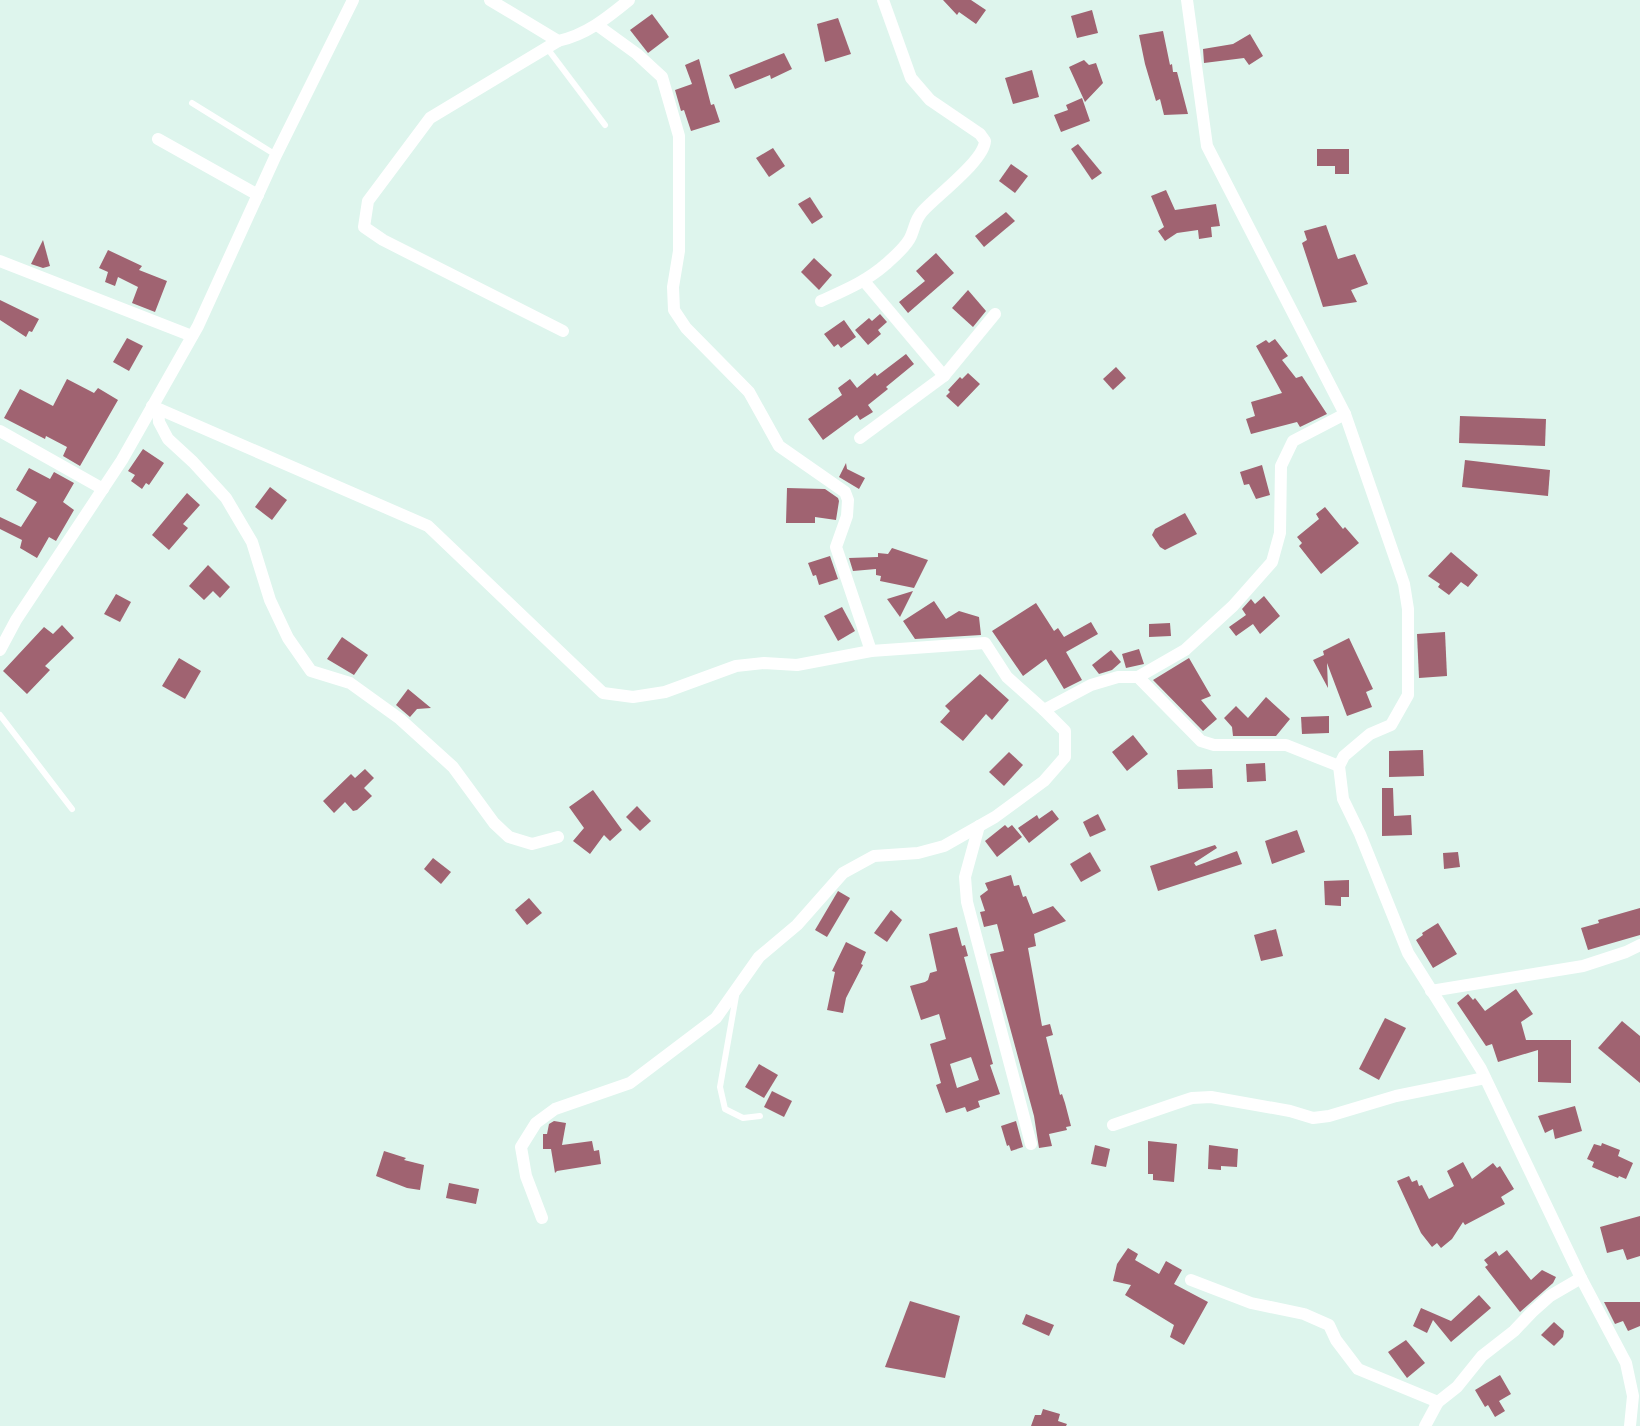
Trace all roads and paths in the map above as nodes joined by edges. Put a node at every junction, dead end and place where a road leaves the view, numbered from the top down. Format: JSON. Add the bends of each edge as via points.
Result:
{"nodes":[{"id":1,"x":353,"y":0,"type":"edge"},
{"id":2,"x":490,"y":0,"type":"edge"},
{"id":3,"x":629,"y":0,"type":"edge"},
{"id":4,"x":883,"y":0,"type":"edge"},
{"id":5,"x":1187,"y":0,"type":"edge"},
{"id":6,"x":597,"y":25,"type":"junction"},
{"id":7,"x":552,"y":44,"type":"junction"},
{"id":8,"x":192,"y":103,"type":"dead end"},
{"id":9,"x":605,"y":125,"type":"dead end"},
{"id":10,"x":158,"y":139,"type":"dead end"},
{"id":11,"x":276,"y":155,"type":"junction"},
{"id":12,"x":258,"y":195,"type":"junction"},
{"id":13,"x":0,"y":261,"type":"edge"},
{"id":14,"x":864,"y":281,"type":"junction"},
{"id":15,"x":821,"y":301,"type":"dead end"},
{"id":16,"x":995,"y":314,"type":"dead end"},
{"id":17,"x":563,"y":331,"type":"dead end"},
{"id":18,"x":192,"y":335,"type":"junction"},
{"id":19,"x":944,"y":376,"type":"junction"},
{"id":20,"x":155,"y":407,"type":"junction"},
{"id":21,"x":1345,"y":414,"type":"junction"},
{"id":22,"x":0,"y":431,"type":"edge"},
{"id":23,"x":860,"y":438,"type":"dead end"},
{"id":24,"x":103,"y":489,"type":"junction"},
{"id":25,"x":0,"y":650,"type":"edge"},
{"id":26,"x":871,"y":651,"type":"junction"},
{"id":27,"x":1138,"y":677,"type":"junction"},
{"id":28,"x":1044,"y":710,"type":"junction"},
{"id":29,"x":0,"y":715,"type":"edge"},
{"id":30,"x":1339,"y":766,"type":"junction"},
{"id":31,"x":72,"y":809,"type":"dead end"},
{"id":32,"x":979,"y":826,"type":"junction"},
{"id":33,"x":558,"y":837,"type":"dead end"},
{"id":34,"x":1640,"y":944,"type":"edge"},
{"id":35,"x":736,"y":990,"type":"junction"},
{"id":36,"x":1431,"y":991,"type":"junction"},
{"id":37,"x":1485,"y":1077,"type":"junction"},
{"id":38,"x":760,"y":1116,"type":"dead end"},
{"id":39,"x":1113,"y":1125,"type":"dead end"},
{"id":40,"x":1031,"y":1144,"type":"dead end"},
{"id":41,"x":542,"y":1218,"type":"dead end"},
{"id":42,"x":1581,"y":1278,"type":"junction"},
{"id":43,"x":1191,"y":1280,"type":"dead end"},
{"id":44,"x":1438,"y":1402,"type":"junction"},
{"id":45,"x":1425,"y":1426,"type":"edge"},
{"id":46,"x":1630,"y":1426,"type":"edge"}],
"edges":[{"from":1,"to":11,"type":"street"},
{"from":2,"to":7,"type":"street"},
{"from":3,"to":6,"type":"street"},
{"from":4,"to":14,"type":"street","via":[[911,78],[930,100],[980,134],[985,149],[922,212],[911,238]]},
{"from":5,"to":21,"type":"street","via":[[1207,146]]},
{"from":6,"to":7,"type":"street"},
{"from":6,"to":26,"type":"street","via":[[662,77],[679,136],[674,310],[685,328],[748,391],[779,446],[845,492],[846,516],[836,547]]},
{"from":7,"to":9,"type":"lane"},
{"from":7,"to":17,"type":"street","via":[[430,118],[368,201],[364,227]]},
{"from":8,"to":11,"type":"lane"},
{"from":10,"to":12,"type":"street"},
{"from":11,"to":12,"type":"street"},
{"from":12,"to":18,"type":"street"},
{"from":13,"to":18,"type":"street"},
{"from":14,"to":15,"type":"street"},
{"from":14,"to":19,"type":"street"},
{"from":16,"to":19,"type":"street"},
{"from":18,"to":20,"type":"street"},
{"from":19,"to":23,"type":"street"},
{"from":20,"to":24,"type":"street"},
{"from":20,"to":26,"type":"street","via":[[428,526],[603,693],[633,697],[665,692],[736,666],[797,665]]},
{"from":20,"to":33,"type":"street","via":[[168,439],[226,498],[252,542],[270,600],[288,638],[311,671],[350,683],[400,719],[453,767],[509,837],[532,844]]},
{"from":21,"to":27,"type":"street","via":[[1293,441],[1281,466],[1280,533],[1272,562],[1185,650]]},
{"from":21,"to":30,"type":"street","via":[[1404,584],[1408,695],[1391,725],[1370,734]]},
{"from":22,"to":24,"type":"street"},
{"from":24,"to":25,"type":"street"},
{"from":26,"to":28,"type":"street","via":[[985,643],[1007,677]]},
{"from":27,"to":28,"type":"street","via":[[1091,685]]},
{"from":27,"to":30,"type":"street","via":[[1201,741],[1286,745]]},
{"from":28,"to":32,"type":"street","via":[[1065,731],[1065,757],[1044,781]]},
{"from":29,"to":31,"type":"lane"},
{"from":30,"to":36,"type":"street","via":[[1343,799],[1408,953]]},
{"from":32,"to":35,"type":"street","via":[[944,846],[874,856],[844,873],[797,925],[759,957]]},
{"from":32,"to":40,"type":"street","via":[[965,877],[967,902]]},
{"from":34,"to":36,"type":"street","via":[[1583,966]]},
{"from":35,"to":38,"type":"lane","via":[[720,1087],[725,1109],[743,1118]]},
{"from":35,"to":41,"type":"street","via":[[716,1018],[630,1083],[555,1109],[536,1123],[521,1147]]},
{"from":36,"to":37,"type":"street"},
{"from":37,"to":39,"type":"street","via":[[1321,1117],[1211,1097],[1192,1098]]},
{"from":37,"to":42,"type":"street"},
{"from":42,"to":44,"type":"street","via":[[1550,1296]]},
{"from":42,"to":46,"type":"street","via":[[1626,1363],[1633,1396]]},
{"from":43,"to":44,"type":"street","via":[[1329,1325],[1358,1368]]},
{"from":44,"to":45,"type":"street"}]}
